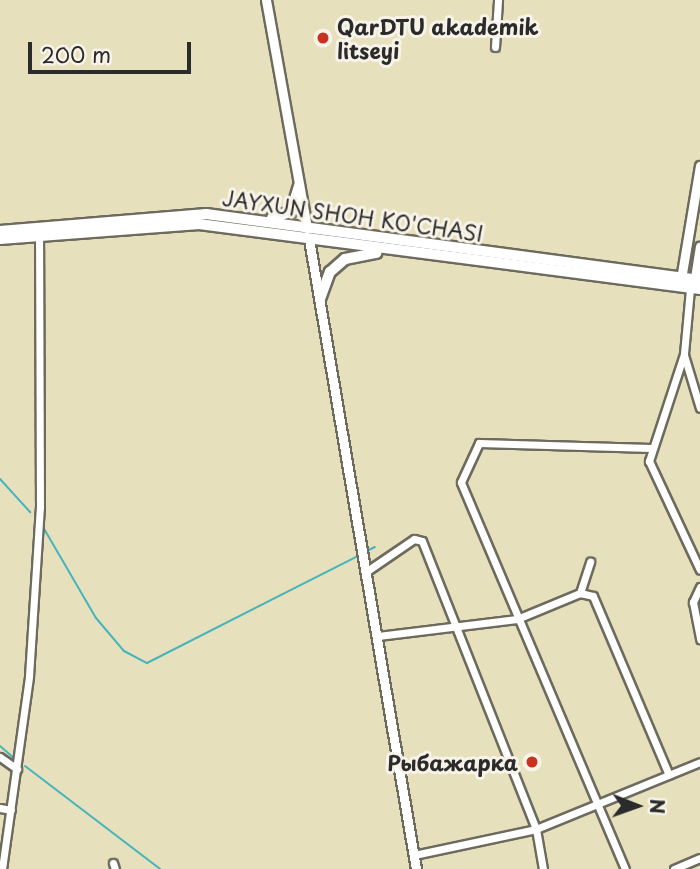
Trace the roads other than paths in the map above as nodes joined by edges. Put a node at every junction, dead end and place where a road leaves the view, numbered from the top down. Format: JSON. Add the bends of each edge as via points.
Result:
{"nodes":[{"id":1,"x":266,"y":0,"type":"edge"},
{"id":2,"x":498,"y":0,"type":"edge"},
{"id":3,"x":495,"y":47,"type":"dead end"},
{"id":4,"x":700,"y":166,"type":"edge"},
{"id":5,"x":299,"y":185,"type":"junction"},
{"id":6,"x":241,"y":218,"type":"junction"},
{"id":7,"x":307,"y":228,"type":"junction"},
{"id":8,"x":0,"y":231,"type":"edge"},
{"id":9,"x":39,"y":233,"type":"junction"},
{"id":10,"x":0,"y":239,"type":"edge"},
{"id":11,"x":309,"y":239,"type":"junction"},
{"id":12,"x":700,"y":246,"type":"edge"},
{"id":13,"x":390,"y":252,"type":"junction"},
{"id":14,"x":691,"y":284,"type":"edge"},
{"id":15,"x":320,"y":299,"type":"junction"},
{"id":16,"x":684,"y":354,"type":"junction"},
{"id":17,"x":690,"y":380,"type":"junction"},
{"id":18,"x":700,"y":380,"type":"edge"},
{"id":19,"x":700,"y":408,"type":"edge"},
{"id":20,"x":651,"y":448,"type":"junction"},
{"id":21,"x":590,"y":562,"type":"dead end"},
{"id":22,"x":700,"y":570,"type":"edge"},
{"id":23,"x":367,"y":571,"type":"junction"},
{"id":24,"x":700,"y":587,"type":"edge"},
{"id":25,"x":580,"y":593,"type":"junction"},
{"id":26,"x":517,"y":618,"type":"junction"},
{"id":27,"x":454,"y":627,"type":"junction"},
{"id":28,"x":378,"y":636,"type":"junction"},
{"id":29,"x":700,"y":639,"type":"edge"},
{"id":30,"x":0,"y":757,"type":"edge"},
{"id":31,"x":699,"y":764,"type":"edge"},
{"id":32,"x":17,"y":769,"type":"junction"},
{"id":33,"x":669,"y":775,"type":"junction"},
{"id":34,"x":597,"y":803,"type":"junction"},
{"id":35,"x":0,"y":808,"type":"edge"},
{"id":36,"x":11,"y":810,"type":"junction"},
{"id":37,"x":536,"y":829,"type":"junction"},
{"id":38,"x":414,"y":855,"type":"junction"},
{"id":39,"x":700,"y":858,"type":"edge"},
{"id":40,"x":2,"y":869,"type":"edge"},
{"id":41,"x":416,"y":869,"type":"edge"},
{"id":42,"x":543,"y":869,"type":"edge"},
{"id":43,"x":625,"y":869,"type":"edge"},
{"id":44,"x":674,"y":869,"type":"edge"}],
"edges":[{"from":1,"to":5,"type":"main road"},
{"from":2,"to":3,"type":"street"},
{"from":4,"to":14,"type":"main road"},
{"from":5,"to":6,"type":"highway","via":[[291,212],[282,217]]},
{"from":5,"to":7,"type":"main road"},
{"from":6,"to":7,"type":"highway","name":"JAYXUN SHOH KO'CHASI"},
{"from":6,"to":8,"type":"highway","name":"JAYXUN SHOH KO'CHASI","via":[[145,215]]},
{"from":7,"to":11,"type":"street"},
{"from":7,"to":14,"type":"highway","name":"JAYXUN SHOH KO'CHASI"},
{"from":9,"to":10,"type":"highway","name":"JAYXUN SHOH KO'CHASI"},
{"from":9,"to":11,"type":"highway","name":"JAYXUN SHOH KO'CHASI","via":[[199,224]]},
{"from":9,"to":32,"type":"street","via":[[43,465]]},
{"from":11,"to":13,"type":"highway","name":"JAYXUN SHOH KO'CHASI"},
{"from":11,"to":15,"type":"main road"},
{"from":12,"to":14,"type":"main road"},
{"from":13,"to":14,"type":"highway","name":"JAYXUN SHOH KO'CHASI"},
{"from":13,"to":15,"type":"highway","via":[[345,259],[330,272]]},
{"from":14,"to":16,"type":"street"},
{"from":15,"to":23,"type":"main road"},
{"from":16,"to":17,"type":"street"},
{"from":16,"to":20,"type":"street"},
{"from":17,"to":18,"type":"street"},
{"from":17,"to":19,"type":"street"},
{"from":20,"to":22,"type":"street","via":[[655,475]]},
{"from":20,"to":26,"type":"street","via":[[473,447],[461,482]]},
{"from":21,"to":25,"type":"street"},
{"from":23,"to":27,"type":"street","via":[[418,538]]},
{"from":23,"to":28,"type":"main road"},
{"from":24,"to":29,"type":"street","via":[[693,602]]},
{"from":25,"to":26,"type":"street"},
{"from":25,"to":33,"type":"street","via":[[600,601]]},
{"from":26,"to":27,"type":"street"},
{"from":26,"to":34,"type":"street"},
{"from":27,"to":28,"type":"street"},
{"from":27,"to":37,"type":"street"},
{"from":28,"to":38,"type":"main road"},
{"from":30,"to":32,"type":"street"},
{"from":31,"to":33,"type":"street"},
{"from":32,"to":36,"type":"street"},
{"from":33,"to":34,"type":"street"},
{"from":34,"to":37,"type":"street"},
{"from":34,"to":43,"type":"street"},
{"from":35,"to":36,"type":"street"},
{"from":36,"to":40,"type":"street"},
{"from":37,"to":38,"type":"street"},
{"from":37,"to":42,"type":"street"},
{"from":38,"to":41,"type":"main road"},
{"from":39,"to":44,"type":"street"}]}
